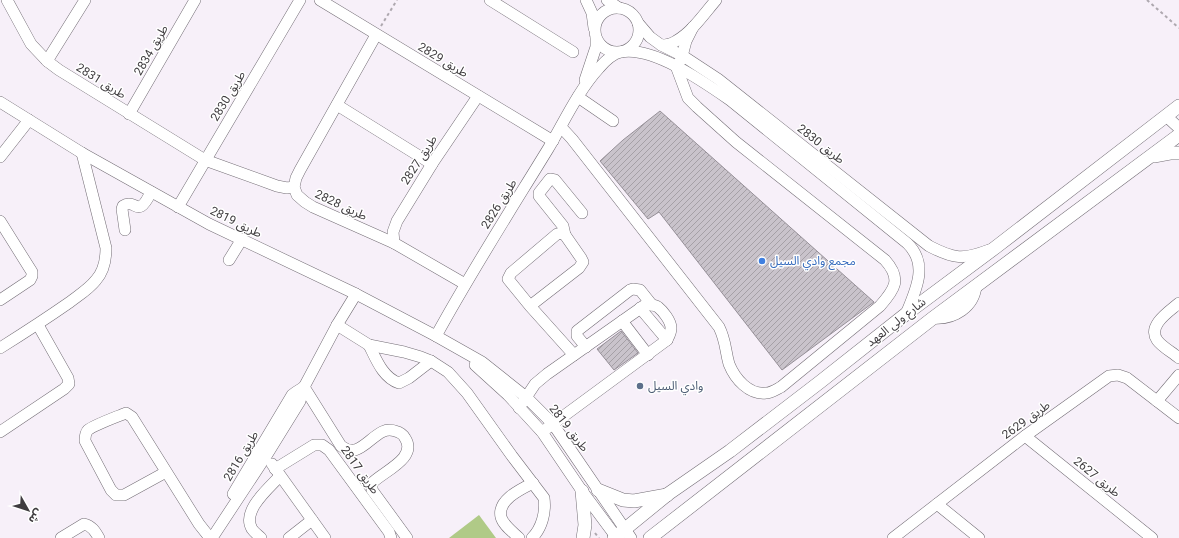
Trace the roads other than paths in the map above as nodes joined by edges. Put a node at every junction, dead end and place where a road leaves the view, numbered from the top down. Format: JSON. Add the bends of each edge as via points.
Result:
{"nodes":[{"id":1,"x":6,"y":0,"type":"edge"},
{"id":2,"x":85,"y":0,"type":"edge"},
{"id":3,"x":195,"y":0,"type":"edge"},
{"id":4,"x":300,"y":0,"type":"edge"},
{"id":5,"x":320,"y":0,"type":"edge"},
{"id":6,"x":490,"y":0,"type":"edge"},
{"id":7,"x":586,"y":0,"type":"edge"},
{"id":8,"x":607,"y":0,"type":"edge"},
{"id":9,"x":716,"y":0,"type":"edge"},
{"id":10,"x":619,"y":8,"type":"junction"},
{"id":11,"x":638,"y":23,"type":"junction"},
{"id":12,"x":693,"y":27,"type":"junction"},
{"id":13,"x":376,"y":35,"type":"junction"},
{"id":14,"x":595,"y":35,"type":"junction"},
{"id":15,"x":661,"y":46,"type":"junction"},
{"id":16,"x":573,"y":52,"type":"dead end"},
{"id":17,"x":622,"y":52,"type":"junction"},
{"id":18,"x":682,"y":56,"type":"junction"},
{"id":19,"x":47,"y":61,"type":"junction"},
{"id":20,"x":676,"y":66,"type":"junction"},
{"id":21,"x":584,"y":87,"type":"junction"},
{"id":22,"x":478,"y":96,"type":"junction"},
{"id":23,"x":578,"y":97,"type":"junction"},
{"id":24,"x":0,"y":102,"type":"edge"},
{"id":25,"x":337,"y":105,"type":"junction"},
{"id":26,"x":1175,"y":110,"type":"edge"},
{"id":27,"x":129,"y":114,"type":"junction"},
{"id":28,"x":29,"y":120,"type":"junction"},
{"id":29,"x":613,"y":121,"type":"dead end"},
{"id":30,"x":561,"y":128,"type":"junction"},
{"id":31,"x":1179,"y":128,"type":"edge"},
{"id":32,"x":1179,"y":135,"type":"edge"},
{"id":33,"x":553,"y":141,"type":"junction"},
{"id":34,"x":82,"y":153,"type":"junction"},
{"id":35,"x":1179,"y":153,"type":"edge"},
{"id":36,"x":0,"y":157,"type":"edge"},
{"id":37,"x":1148,"y":158,"type":"junction"},
{"id":38,"x":205,"y":160,"type":"junction"},
{"id":39,"x":432,"y":164,"type":"junction"},
{"id":40,"x":294,"y":187,"type":"junction"},
{"id":41,"x":151,"y":192,"type":"junction"},
{"id":42,"x":178,"y":206,"type":"junction"},
{"id":43,"x":582,"y":213,"type":"dead end"},
{"id":44,"x":0,"y":221,"type":"edge"},
{"id":45,"x":125,"y":230,"type":"dead end"},
{"id":46,"x":565,"y":235,"type":"junction"},
{"id":47,"x":242,"y":239,"type":"junction"},
{"id":48,"x":394,"y":243,"type":"junction"},
{"id":49,"x":996,"y":247,"type":"junction"},
{"id":50,"x":229,"y":260,"type":"dead end"},
{"id":51,"x":465,"y":284,"type":"junction"},
{"id":52,"x":356,"y":294,"type":"junction"},
{"id":53,"x":0,"y":300,"type":"edge"},
{"id":54,"x":1179,"y":303,"type":"edge"},
{"id":55,"x":652,"y":304,"type":"junction"},
{"id":56,"x":530,"y":306,"type":"junction"},
{"id":57,"x":640,"y":308,"type":"junction"},
{"id":58,"x":906,"y":314,"type":"junction"},
{"id":59,"x":622,"y":321,"type":"junction"},
{"id":60,"x":38,"y":325,"type":"junction"},
{"id":61,"x":336,"y":325,"type":"junction"},
{"id":62,"x":436,"y":336,"type":"junction"},
{"id":63,"x":667,"y":340,"type":"junction"},
{"id":64,"x":369,"y":345,"type":"junction"},
{"id":65,"x":586,"y":347,"type":"junction"},
{"id":66,"x":0,"y":348,"type":"edge"},
{"id":67,"x":466,"y":354,"type":"junction"},
{"id":68,"x":574,"y":355,"type":"junction"},
{"id":69,"x":648,"y":355,"type":"junction"},
{"id":70,"x":1179,"y":358,"type":"edge"},
{"id":71,"x":431,"y":361,"type":"junction"},
{"id":72,"x":1179,"y":375,"type":"edge"},
{"id":73,"x":1179,"y":384,"type":"edge"},
{"id":74,"x":304,"y":387,"type":"junction"},
{"id":75,"x":526,"y":397,"type":"junction"},
{"id":76,"x":1159,"y":403,"type":"junction"},
{"id":77,"x":519,"y":408,"type":"junction"},
{"id":78,"x":1179,"y":418,"type":"edge"},
{"id":79,"x":553,"y":424,"type":"junction"},
{"id":80,"x":0,"y":432,"type":"edge"},
{"id":81,"x":542,"y":432,"type":"junction"},
{"id":82,"x":1025,"y":436,"type":"junction"},
{"id":83,"x":263,"y":452,"type":"junction"},
{"id":84,"x":166,"y":472,"type":"junction"},
{"id":85,"x":278,"y":473,"type":"junction"},
{"id":86,"x":533,"y":483,"type":"junction"},
{"id":87,"x":598,"y":490,"type":"junction"},
{"id":88,"x":582,"y":491,"type":"junction"},
{"id":89,"x":668,"y":494,"type":"junction"},
{"id":90,"x":937,"y":504,"type":"junction"},
{"id":91,"x":312,"y":520,"type":"junction"},
{"id":92,"x":621,"y":536,"type":"edge"},
{"id":93,"x":207,"y":537,"type":"edge"},
{"id":94,"x":61,"y":538,"type":"edge"},
{"id":95,"x":100,"y":538,"type":"edge"},
{"id":96,"x":261,"y":538,"type":"edge"},
{"id":97,"x":289,"y":538,"type":"edge"},
{"id":98,"x":325,"y":538,"type":"edge"},
{"id":99,"x":391,"y":538,"type":"edge"},
{"id":100,"x":407,"y":538,"type":"edge"},
{"id":101,"x":519,"y":538,"type":"edge"},
{"id":102,"x":532,"y":538,"type":"edge"},
{"id":103,"x":583,"y":538,"type":"edge"},
{"id":104,"x":650,"y":538,"type":"edge"},
{"id":105,"x":893,"y":538,"type":"edge"},
{"id":106,"x":979,"y":538,"type":"edge"},
{"id":107,"x":1152,"y":538,"type":"edge"}],
"edges":[{"from":1,"to":19,"type":"street","name":"طريق 2831","via":[[31,44]]},
{"from":2,"to":19,"type":"street"},
{"from":3,"to":27,"type":"street","name":"طريق 2834"},
{"from":4,"to":38,"type":"street","name":"طريق 2830"},
{"from":5,"to":13,"type":"street","name":"طريق 2829"},
{"from":6,"to":16,"type":"street"},
{"from":7,"to":14,"type":"street","via":[[592,13]]},
{"from":8,"to":10,"type":"street"},
{"from":9,"to":12,"type":"street"},
{"from":10,"to":11,"type":"street","via":[[631,12]]},
{"from":10,"to":14,"type":"street","via":[[601,14],[595,25]]},
{"from":11,"to":15,"type":"street","name":"طريق 2830"},
{"from":11,"to":17,"type":"street","via":[[637,41]]},
{"from":12,"to":15,"type":"street","via":[[677,41]]},
{"from":12,"to":18,"type":"street"},
{"from":13,"to":22,"type":"street","name":"طريق 2829"},
{"from":13,"to":25,"type":"street"},
{"from":14,"to":17,"type":"street","via":[[604,48]]},
{"from":14,"to":21,"type":"street","name":"طريق 2826","via":[[596,47]]},
{"from":15,"to":18,"type":"street","name":"طريق 2830"},
{"from":17,"to":20,"type":"street","name":"طريق 2830","via":[[644,53]]},
{"from":17,"to":21,"type":"street","name":"طريق 2826","via":[[610,57]]},
{"from":18,"to":20,"type":"street"},
{"from":18,"to":49,"type":"street","name":"طريق 2830","via":[[718,79],[929,246],[948,255],[962,257]]},
{"from":19,"to":27,"type":"street","name":"طريق 2831"},
{"from":20,"to":30,"type":"street","via":[[688,98],[697,108],[885,260],[894,272],[895,280],[891,293],[880,306],[781,388],[767,393],[756,392],[746,387],[734,373],[719,328]]},
{"from":20,"to":58,"type":"street","name":"طريق 2830","via":[[730,100],[914,249],[920,266],[918,282]]},
{"from":21,"to":23,"type":"street","name":"طريق 2826"},
{"from":22,"to":33,"type":"street","name":"طريق 2829"},
{"from":22,"to":39,"type":"street","name":"طريق 2827"},
{"from":23,"to":29,"type":"street"},
{"from":23,"to":30,"type":"street","name":"طريق 2826"},
{"from":24,"to":28,"type":"street","name":"طريق 2819"},
{"from":25,"to":39,"type":"street"},
{"from":25,"to":40,"type":"street","via":[[300,170]]},
{"from":26,"to":31,"type":"street"},
{"from":26,"to":49,"type":"main road","name":"شارع ولي العهد"},
{"from":27,"to":38,"type":"street","name":"طريق 2831"},
{"from":28,"to":34,"type":"street","name":"طريق 2819"},
{"from":28,"to":36,"type":"street"},
{"from":30,"to":33,"type":"street","name":"طريق 2826"},
{"from":32,"to":37,"type":"main road","name":"شارع ولي العهد"},
{"from":33,"to":51,"type":"street","name":"طريق 2826"},
{"from":34,"to":41,"type":"street","name":"طريق 2819"},
{"from":34,"to":60,"type":"street","via":[[106,248],[105,262],[92,285]]},
{"from":35,"to":37,"type":"main road"},
{"from":37,"to":104,"type":"main road","name":"شارع ولي العهد","via":[[933,318]]},
{"from":38,"to":40,"type":"street","name":"طريق 2831","via":[[277,186]]},
{"from":38,"to":42,"type":"street","name":"طريق 2830"},
{"from":39,"to":48,"type":"street","name":"طريق 2827","via":[[397,220],[393,232]]},
{"from":40,"to":48,"type":"street","name":"طريق 2828","via":[[297,195],[314,207]]},
{"from":41,"to":42,"type":"street","name":"طريق 2819"},
{"from":41,"to":45,"type":"street","via":[[142,206],[123,206]]},
{"from":42,"to":47,"type":"street","name":"طريق 2819"},
{"from":43,"to":46,"type":"street","via":[[555,180],[550,179],[539,196],[563,226]]},
{"from":44,"to":53,"type":"street","via":[[32,272],[30,280]]},
{"from":46,"to":56,"type":"street","via":[[581,258],[582,265]]},
{"from":46,"to":56,"type":"street","via":[[557,234],[509,276],[510,282]]},
{"from":47,"to":50,"type":"street"},
{"from":47,"to":52,"type":"street","name":"طريق 2819"},
{"from":48,"to":51,"type":"street","name":"طريق 2828"},
{"from":49,"to":58,"type":"main road","name":"شارع ولي العهد"},
{"from":51,"to":62,"type":"street","name":"طريق 2826"},
{"from":52,"to":61,"type":"street","name":"طريق 2816"},
{"from":52,"to":62,"type":"street","name":"طريق 2819"},
{"from":54,"to":70,"type":"street","via":[[1157,323],[1155,331],[1157,339]]},
{"from":55,"to":57,"type":"street"},
{"from":55,"to":63,"type":"street","via":[[658,307],[669,321],[671,328]]},
{"from":55,"to":65,"type":"street","via":[[640,290],[630,290],[577,331],[577,336]]},
{"from":56,"to":68,"type":"street"},
{"from":57,"to":59,"type":"street"},
{"from":57,"to":63,"type":"street"},
{"from":58,"to":89,"type":"main road","name":"شارع ولي العهد","via":[[730,451]]},
{"from":59,"to":65,"type":"street"},
{"from":59,"to":69,"type":"street"},
{"from":60,"to":66,"type":"street"},
{"from":60,"to":80,"type":"street","via":[[69,384]]},
{"from":61,"to":64,"type":"street"},
{"from":61,"to":74,"type":"street","name":"طريق 2816"},
{"from":62,"to":67,"type":"street","name":"طريق 2819"},
{"from":63,"to":69,"type":"street"},
{"from":64,"to":71,"type":"street"},
{"from":64,"to":71,"type":"street","via":[[385,374],[399,383]]},
{"from":65,"to":68,"type":"street"},
{"from":67,"to":75,"type":"street","name":"طريق 2819","via":[[482,362]]},
{"from":67,"to":77,"type":"street","name":"طريق 2819"},
{"from":68,"to":75,"type":"street","via":[[541,379]]},
{"from":69,"to":79,"type":"street"},
{"from":71,"to":86,"type":"street","via":[[454,378],[467,393]]},
{"from":72,"to":76,"type":"street"},
{"from":73,"to":76,"type":"street"},
{"from":74,"to":83,"type":"street","name":"طريق 2816","via":[[300,401]]},
{"from":74,"to":100,"type":"street","via":[[341,446],[347,450],[356,450],[384,430],[392,429],[405,437],[408,445],[403,459],[372,483],[372,490]]},
{"from":75,"to":77,"type":"street"},
{"from":75,"to":79,"type":"street","name":"طريق 2819"},
{"from":76,"to":78,"type":"street","name":"طريق 2629"},
{"from":76,"to":82,"type":"street","name":"طريق 2629","via":[[1127,378],[1114,375]]},
{"from":77,"to":81,"type":"street","name":"طريق 2819"},
{"from":79,"to":81,"type":"street"},
{"from":79,"to":87,"type":"street","name":"طريق 2819"},
{"from":81,"to":88,"type":"street","name":"طريق 2819"},
{"from":82,"to":90,"type":"street","name":"طريق 2629"},
{"from":82,"to":107,"type":"street","name":"طريق 2627"},
{"from":83,"to":85,"type":"street"},
{"from":83,"to":93,"type":"street","name":"طريق 2816"},
{"from":84,"to":84,"type":"street","via":[[124,495],[116,495],[111,490],[84,436],[88,430],[126,413],[132,417]]},
{"from":84,"to":93,"type":"street"},
{"from":85,"to":91,"type":"street"},
{"from":85,"to":96,"type":"street","via":[[250,514],[249,522],[252,529]]},
{"from":85,"to":99,"type":"street","name":"طريق 2817","via":[[314,445],[322,445],[329,450]]},
{"from":86,"to":101,"type":"street","via":[[506,501],[501,508],[501,518]]},
{"from":86,"to":102,"type":"street","via":[[544,498],[545,504],[538,530]]},
{"from":87,"to":89,"type":"main road","via":[[614,497],[634,501]]},
{"from":87,"to":92,"type":"street","name":"طريق 2819"},
{"from":88,"to":92,"type":"street","name":"طريق 2819"},
{"from":88,"to":103,"type":"main road","via":[[585,525]]},
{"from":89,"to":92,"type":"main road","name":"شارع ولي العهد"},
{"from":90,"to":105,"type":"street","name":"طريق 2629"},
{"from":90,"to":106,"type":"street"},
{"from":91,"to":97,"type":"street"},
{"from":91,"to":98,"type":"street"},
{"from":94,"to":95,"type":"street","via":[[84,524],[94,529]]}]}
